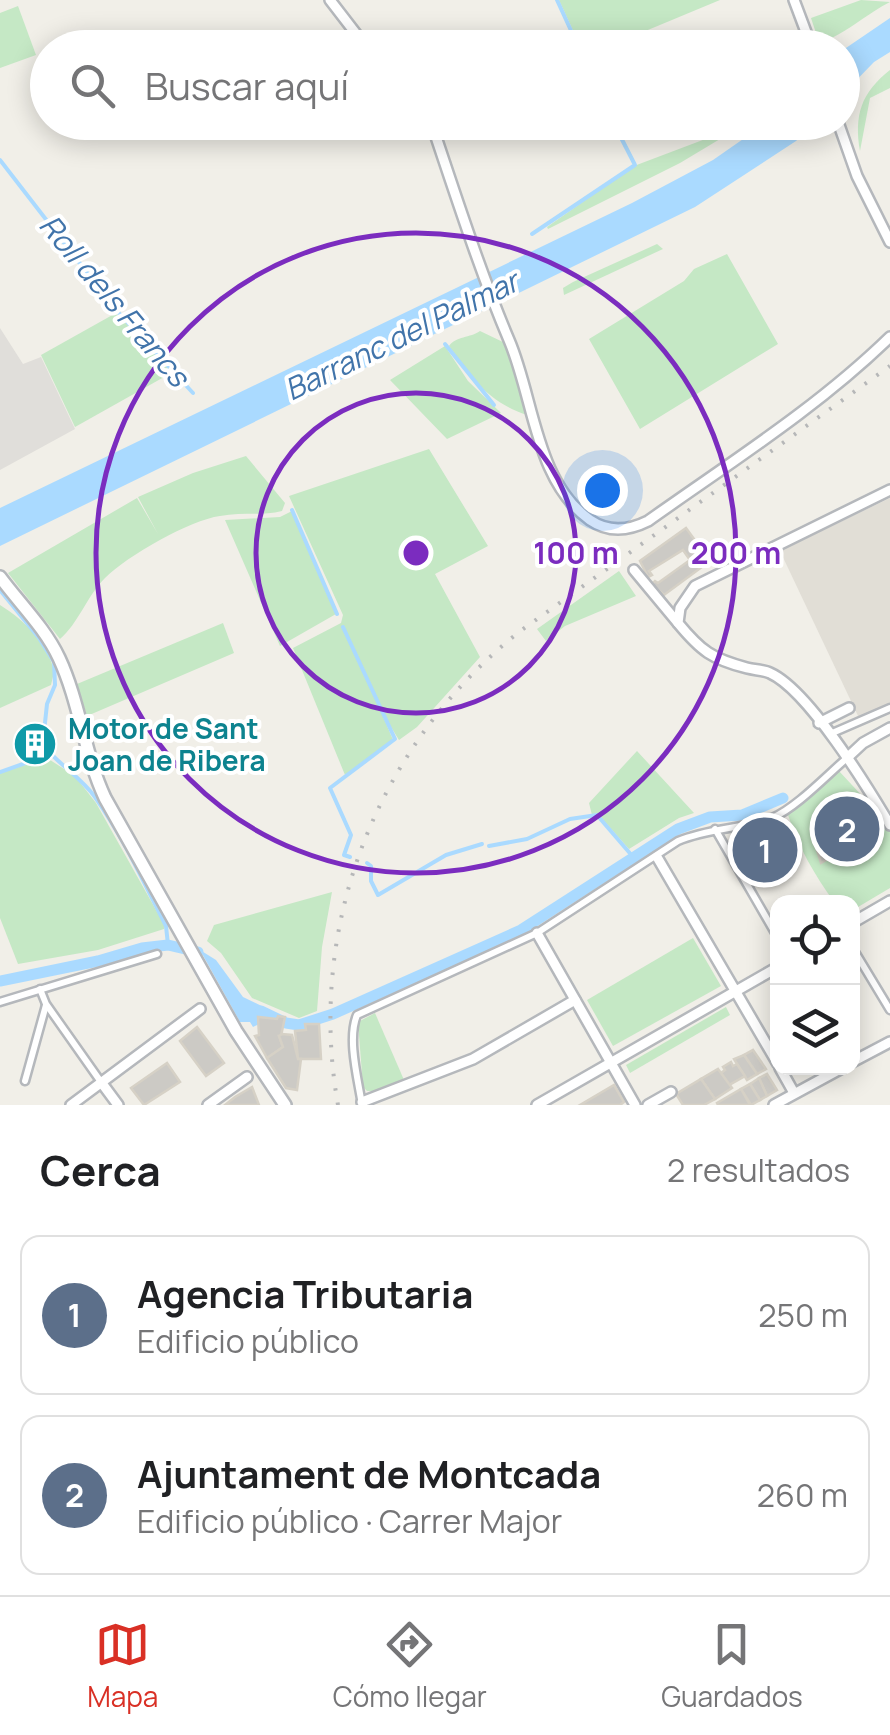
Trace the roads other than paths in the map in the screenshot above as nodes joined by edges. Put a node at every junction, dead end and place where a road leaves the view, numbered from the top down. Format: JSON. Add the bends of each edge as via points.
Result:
{"nodes":[{"id":1,"x":330,"y":0,"type":"edge"},
{"id":2,"x":794,"y":0,"type":"edge"},
{"id":3,"x":353,"y":30,"type":"edge"},
{"id":4,"x":805,"y":30,"type":"edge"},
{"id":5,"x":437,"y":140,"type":"edge"},
{"id":6,"x":844,"y":140,"type":"edge"},
{"id":7,"x":890,"y":242,"type":"edge"},
{"id":8,"x":890,"y":337,"type":"edge"},
{"id":9,"x":890,"y":490,"type":"edge"},
{"id":10,"x":634,"y":570,"type":"dead end"},
{"id":11,"x":0,"y":577,"type":"edge"},
{"id":12,"x":678,"y":623,"type":"junction"},
{"id":13,"x":849,"y":708,"type":"dead end"},
{"id":14,"x":890,"y":708,"type":"edge"},
{"id":15,"x":819,"y":723,"type":"junction"},
{"id":16,"x":890,"y":728,"type":"edge"},
{"id":17,"x":831,"y":737,"type":"junction"},
{"id":18,"x":848,"y":757,"type":"junction"},
{"id":19,"x":890,"y":825,"type":"edge"},
{"id":20,"x":715,"y":830,"type":"junction"},
{"id":21,"x":657,"y":856,"type":"junction"},
{"id":22,"x":890,"y":901,"type":"edge"},
{"id":23,"x":860,"y":918,"type":"edge"},
{"id":24,"x":770,"y":924,"type":"edge"},
{"id":25,"x":536,"y":934,"type":"junction"},
{"id":26,"x":157,"y":954,"type":"dead end"},
{"id":27,"x":860,"y":959,"type":"edge"},
{"id":28,"x":770,"y":971,"type":"edge"},
{"id":29,"x":40,"y":989,"type":"junction"},
{"id":30,"x":736,"y":990,"type":"junction"},
{"id":31,"x":575,"y":1000,"type":"junction"},
{"id":32,"x":0,"y":1002,"type":"edge"},
{"id":33,"x":46,"y":1004,"type":"junction"},
{"id":34,"x":200,"y":1009,"type":"dead end"},
{"id":35,"x":890,"y":1010,"type":"edge"},
{"id":36,"x":890,"y":1042,"type":"edge"},
{"id":37,"x":770,"y":1050,"type":"edge"},
{"id":38,"x":860,"y":1058,"type":"edge"},
{"id":39,"x":611,"y":1061,"type":"junction"},
{"id":40,"x":784,"y":1075,"type":"edge"},
{"id":41,"x":829,"y":1075,"type":"edge"},
{"id":42,"x":247,"y":1077,"type":"dead end"},
{"id":43,"x":25,"y":1081,"type":"dead end"},
{"id":44,"x":102,"y":1082,"type":"junction"},
{"id":45,"x":671,"y":1092,"type":"dead end"},
{"id":46,"x":794,"y":1093,"type":"junction"},
{"id":47,"x":362,"y":1103,"type":"edge"},
{"id":48,"x":71,"y":1105,"type":"edge"},
{"id":49,"x":118,"y":1105,"type":"edge"},
{"id":50,"x":208,"y":1105,"type":"edge"},
{"id":51,"x":285,"y":1105,"type":"edge"},
{"id":52,"x":536,"y":1105,"type":"edge"},
{"id":53,"x":635,"y":1105,"type":"edge"},
{"id":54,"x":648,"y":1105,"type":"edge"},
{"id":55,"x":774,"y":1105,"type":"edge"},
{"id":56,"x":799,"y":1105,"type":"edge"}],
"edges":[{"from":1,"to":3,"type":"street"},
{"from":2,"to":4,"type":"street"},
{"from":5,"to":8,"type":"street","via":[[548,464],[602,527],[632,529],[648,521],[852,374]]},
{"from":6,"to":7,"type":"street"},
{"from":9,"to":12,"type":"street","via":[[695,586]]},
{"from":10,"to":12,"type":"street"},
{"from":11,"to":51,"type":"street","via":[[60,659],[94,775],[247,1050]]},
{"from":12,"to":15,"type":"street","via":[[716,660],[771,673]]},
{"from":13,"to":15,"type":"street"},
{"from":14,"to":17,"type":"street"},
{"from":15,"to":17,"type":"street"},
{"from":16,"to":18,"type":"street"},
{"from":17,"to":18,"type":"street"},
{"from":18,"to":19,"type":"street"},
{"from":18,"to":20,"type":"street","via":[[778,816]]},
{"from":20,"to":21,"type":"street","via":[[678,841]]},
{"from":20,"to":24,"type":"street"},
{"from":21,"to":25,"type":"street"},
{"from":21,"to":30,"type":"street"},
{"from":22,"to":23,"type":"street"},
{"from":25,"to":31,"type":"street"},
{"from":25,"to":47,"type":"street","via":[[357,1015]]},
{"from":26,"to":29,"type":"street"},
{"from":27,"to":35,"type":"street"},
{"from":28,"to":30,"type":"street"},
{"from":29,"to":32,"type":"street"},
{"from":29,"to":33,"type":"street"},
{"from":30,"to":37,"type":"street"},
{"from":30,"to":39,"type":"street"},
{"from":31,"to":39,"type":"street"},
{"from":31,"to":47,"type":"street","via":[[473,1060]]},
{"from":33,"to":43,"type":"street"},
{"from":33,"to":44,"type":"street"},
{"from":34,"to":44,"type":"street"},
{"from":36,"to":38,"type":"street"},
{"from":39,"to":52,"type":"street"},
{"from":39,"to":53,"type":"street"},
{"from":40,"to":46,"type":"street"},
{"from":41,"to":46,"type":"street"},
{"from":42,"to":50,"type":"street"},
{"from":44,"to":48,"type":"street"},
{"from":44,"to":49,"type":"street"},
{"from":45,"to":54,"type":"street"},
{"from":46,"to":55,"type":"street"},
{"from":46,"to":56,"type":"street"}]}
